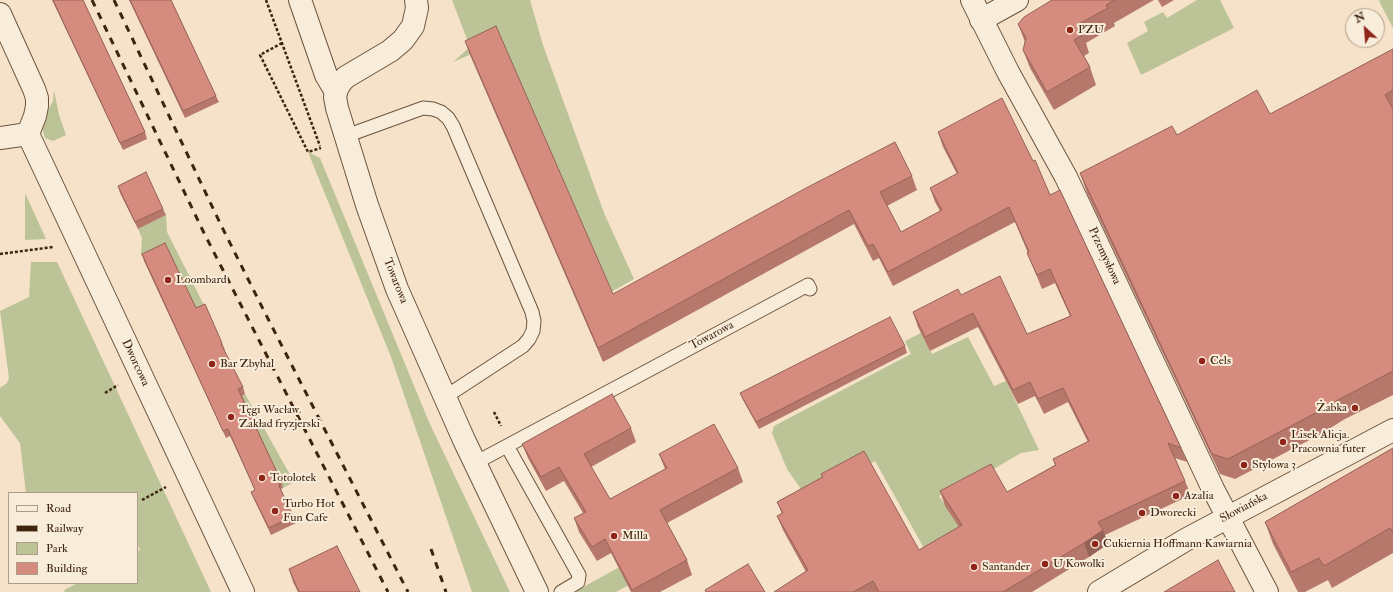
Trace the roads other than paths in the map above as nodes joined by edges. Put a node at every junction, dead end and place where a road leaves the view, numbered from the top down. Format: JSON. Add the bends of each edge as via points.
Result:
{"nodes":[{"id":1,"x":300,"y":0,"type":"edge"},
{"id":2,"x":416,"y":0,"type":"edge"},
{"id":3,"x":972,"y":0,"type":"edge"},
{"id":4,"x":1018,"y":0,"type":"edge"},
{"id":5,"x":0,"y":14,"type":"edge"},
{"id":6,"x":981,"y":20,"type":"junction"},
{"id":7,"x":336,"y":92,"type":"junction"},
{"id":8,"x":28,"y":134,"type":"junction"},
{"id":9,"x":346,"y":136,"type":"junction"},
{"id":10,"x":0,"y":138,"type":"edge"},
{"id":11,"x":810,"y":289,"type":"dead end"},
{"id":12,"x":445,"y":397,"type":"junction"},
{"id":13,"x":1393,"y":430,"type":"edge"},
{"id":14,"x":507,"y":446,"type":"junction"},
{"id":15,"x":476,"y":463,"type":"junction"},
{"id":16,"x":1227,"y":517,"type":"junction"},
{"id":17,"x":243,"y":592,"type":"edge"},
{"id":18,"x":537,"y":592,"type":"edge"},
{"id":19,"x":561,"y":592,"type":"edge"},
{"id":20,"x":1099,"y":592,"type":"edge"},
{"id":21,"x":1267,"y":592,"type":"edge"}],
"edges":[{"from":1,"to":7,"type":"street","name":"Towarowa","via":[[326,75]]},
{"from":2,"to":7,"type":"street","via":[[413,26],[403,40],[390,51],[346,77]]},
{"from":3,"to":6,"type":"street","name":"Przemysłowa"},
{"from":4,"to":6,"type":"street"},
{"from":5,"to":8,"type":"street","via":[[37,98],[35,116]]},
{"from":6,"to":16,"type":"street","name":"Przemysłowa","via":[[1069,183]]},
{"from":7,"to":9,"type":"street","name":"Towarowa","via":[[337,108]]},
{"from":8,"to":10,"type":"street"},
{"from":8,"to":17,"type":"street","name":"Dworcowa"},
{"from":9,"to":12,"type":"street","name":"Towarowa","via":[[386,260]]},
{"from":9,"to":12,"type":"lane","via":[[423,108],[441,112],[448,118],[532,312],[533,331],[523,346]]},
{"from":11,"to":14,"type":"lane","name":"Towarowa","via":[[808,285]]},
{"from":12,"to":15,"type":"street","name":"Towarowa"},
{"from":13,"to":16,"type":"street","name":"Słowiańska"},
{"from":14,"to":15,"type":"lane","name":"Towarowa"},
{"from":14,"to":19,"type":"lane","via":[[579,575],[578,582]]},
{"from":15,"to":18,"type":"street","name":"Towarowa"},
{"from":16,"to":20,"type":"street","name":"Słowiańska"},
{"from":16,"to":21,"type":"street","name":"Przemysłowa"}]}
